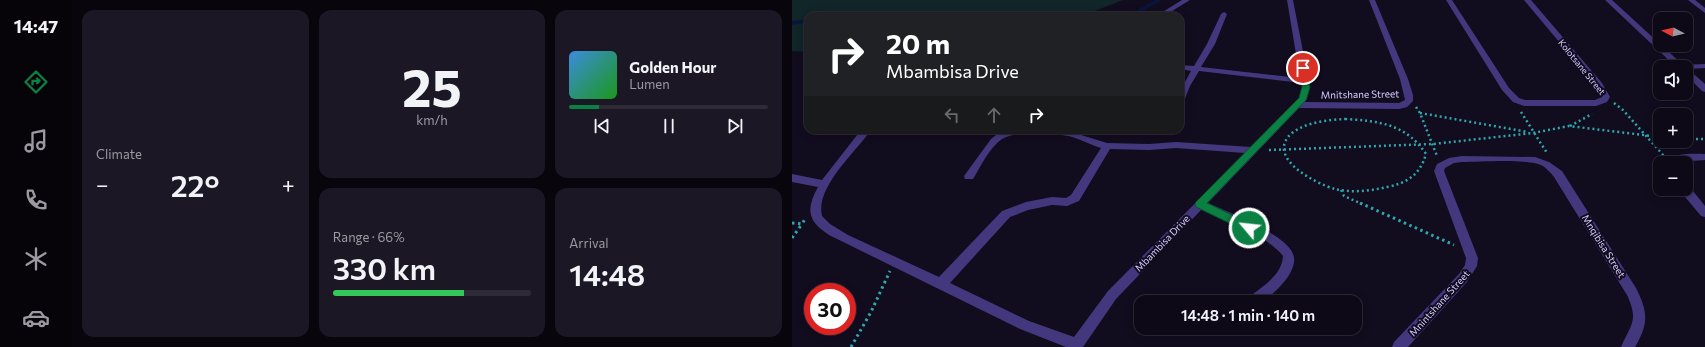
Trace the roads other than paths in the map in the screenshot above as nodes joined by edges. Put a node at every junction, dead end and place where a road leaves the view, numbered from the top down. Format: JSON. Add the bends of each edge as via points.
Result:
{"nodes":[{"id":1,"x":1187,"y":0,"type":"edge"},
{"id":2,"x":1290,"y":0,"type":"edge"},
{"id":3,"x":1372,"y":0,"type":"edge"},
{"id":4,"x":1449,"y":0,"type":"edge"},
{"id":5,"x":1527,"y":0,"type":"edge"},
{"id":6,"x":1608,"y":0,"type":"edge"},
{"id":7,"x":1691,"y":0,"type":"edge"},
{"id":8,"x":1705,"y":11,"type":"edge"},
{"id":9,"x":1166,"y":12,"type":"edge"},
{"id":10,"x":1224,"y":14,"type":"dead end"},
{"id":11,"x":1673,"y":60,"type":"edge"},
{"id":12,"x":1693,"y":66,"type":"edge"},
{"id":13,"x":1705,"y":66,"type":"edge"},
{"id":14,"x":1184,"y":68,"type":"edge"},
{"id":15,"x":1196,"y":69,"type":"junction"},
{"id":16,"x":1693,"y":78,"type":"edge"},
{"id":17,"x":1305,"y":81,"type":"junction"},
{"id":18,"x":1705,"y":89,"type":"edge"},
{"id":19,"x":1184,"y":93,"type":"edge"},
{"id":20,"x":1298,"y":105,"type":"junction"},
{"id":21,"x":863,"y":134,"type":"edge"},
{"id":22,"x":1009,"y":134,"type":"edge"},
{"id":23,"x":1072,"y":134,"type":"edge"},
{"id":24,"x":1107,"y":146,"type":"junction"},
{"id":25,"x":1252,"y":150,"type":"junction"},
{"id":26,"x":1705,"y":157,"type":"edge"},
{"id":27,"x":1693,"y":158,"type":"edge"},
{"id":28,"x":969,"y":176,"type":"dead end"},
{"id":29,"x":792,"y":178,"type":"edge"},
{"id":30,"x":824,"y":184,"type":"junction"},
{"id":31,"x":1691,"y":196,"type":"edge"},
{"id":32,"x":1200,"y":204,"type":"junction"},
{"id":33,"x":1705,"y":212,"type":"edge"},
{"id":34,"x":1471,"y":253,"type":"joint"},
{"id":35,"x":941,"y":284,"type":"junction"},
{"id":36,"x":1260,"y":295,"type":"edge"},
{"id":37,"x":1077,"y":346,"type":"edge"},
{"id":38,"x":1399,"y":347,"type":"edge"},
{"id":39,"x":1628,"y":347,"type":"edge"}],
"edges":[{"from":1,"to":9,"type":"street"},
{"from":2,"to":17,"type":"street","name":"Mbambisa Drive"},
{"from":3,"to":20,"type":"street","name":"Mnitshane Street","via":[[1404,79],[1409,95],[1407,103],[1399,106]]},
{"from":4,"to":5,"type":"street","name":"Kolotsane Street","via":[[1506,90],[1516,100],[1536,104],[1596,103],[1604,100],[1605,94],[1599,85]]},
{"from":6,"to":11,"type":"street"},
{"from":7,"to":8,"type":"street"},
{"from":10,"to":15,"type":"street","via":[[1209,48]]},
{"from":12,"to":13,"type":"street"},
{"from":14,"to":15,"type":"street"},
{"from":15,"to":17,"type":"street"},
{"from":15,"to":19,"type":"street"},
{"from":16,"to":18,"type":"street"},
{"from":17,"to":20,"type":"street","name":"Mbambisa Drive","via":[[1305,93]]},
{"from":20,"to":25,"type":"street","name":"Mbambisa Drive"},
{"from":21,"to":30,"type":"street"},
{"from":22,"to":28,"type":"street","via":[[993,143]]},
{"from":23,"to":24,"type":"street","via":[[1091,143]]},
{"from":24,"to":25,"type":"street","via":[[1149,148],[1176,145]]},
{"from":24,"to":35,"type":"street","via":[[1076,198],[1067,202],[1038,203],[1006,214]]},
{"from":25,"to":32,"type":"street","name":"Mbambisa Drive"},
{"from":26,"to":27,"type":"street"},
{"from":29,"to":30,"type":"street"},
{"from":30,"to":35,"type":"street","via":[[816,203],[816,214],[818,220],[829,230]]},
{"from":31,"to":33,"type":"street"},
{"from":32,"to":36,"type":"street","via":[[1279,244],[1288,254],[1286,269],[1281,277]]},
{"from":32,"to":37,"type":"street","name":"Mbambisa Drive","via":[[1112,295]]},
{"from":34,"to":38,"type":"street","name":"Mnintshane Street","via":[[1471,266],[1463,278]]},
{"from":34,"to":39,"type":"street","name":"Mnqibisa Street","via":[[1439,171],[1440,166],[1452,160],[1462,159],[1535,160],[1552,168],[1566,185],[1638,304],[1641,319]]},
{"from":35,"to":37,"type":"street","via":[[1025,325]]}]}
